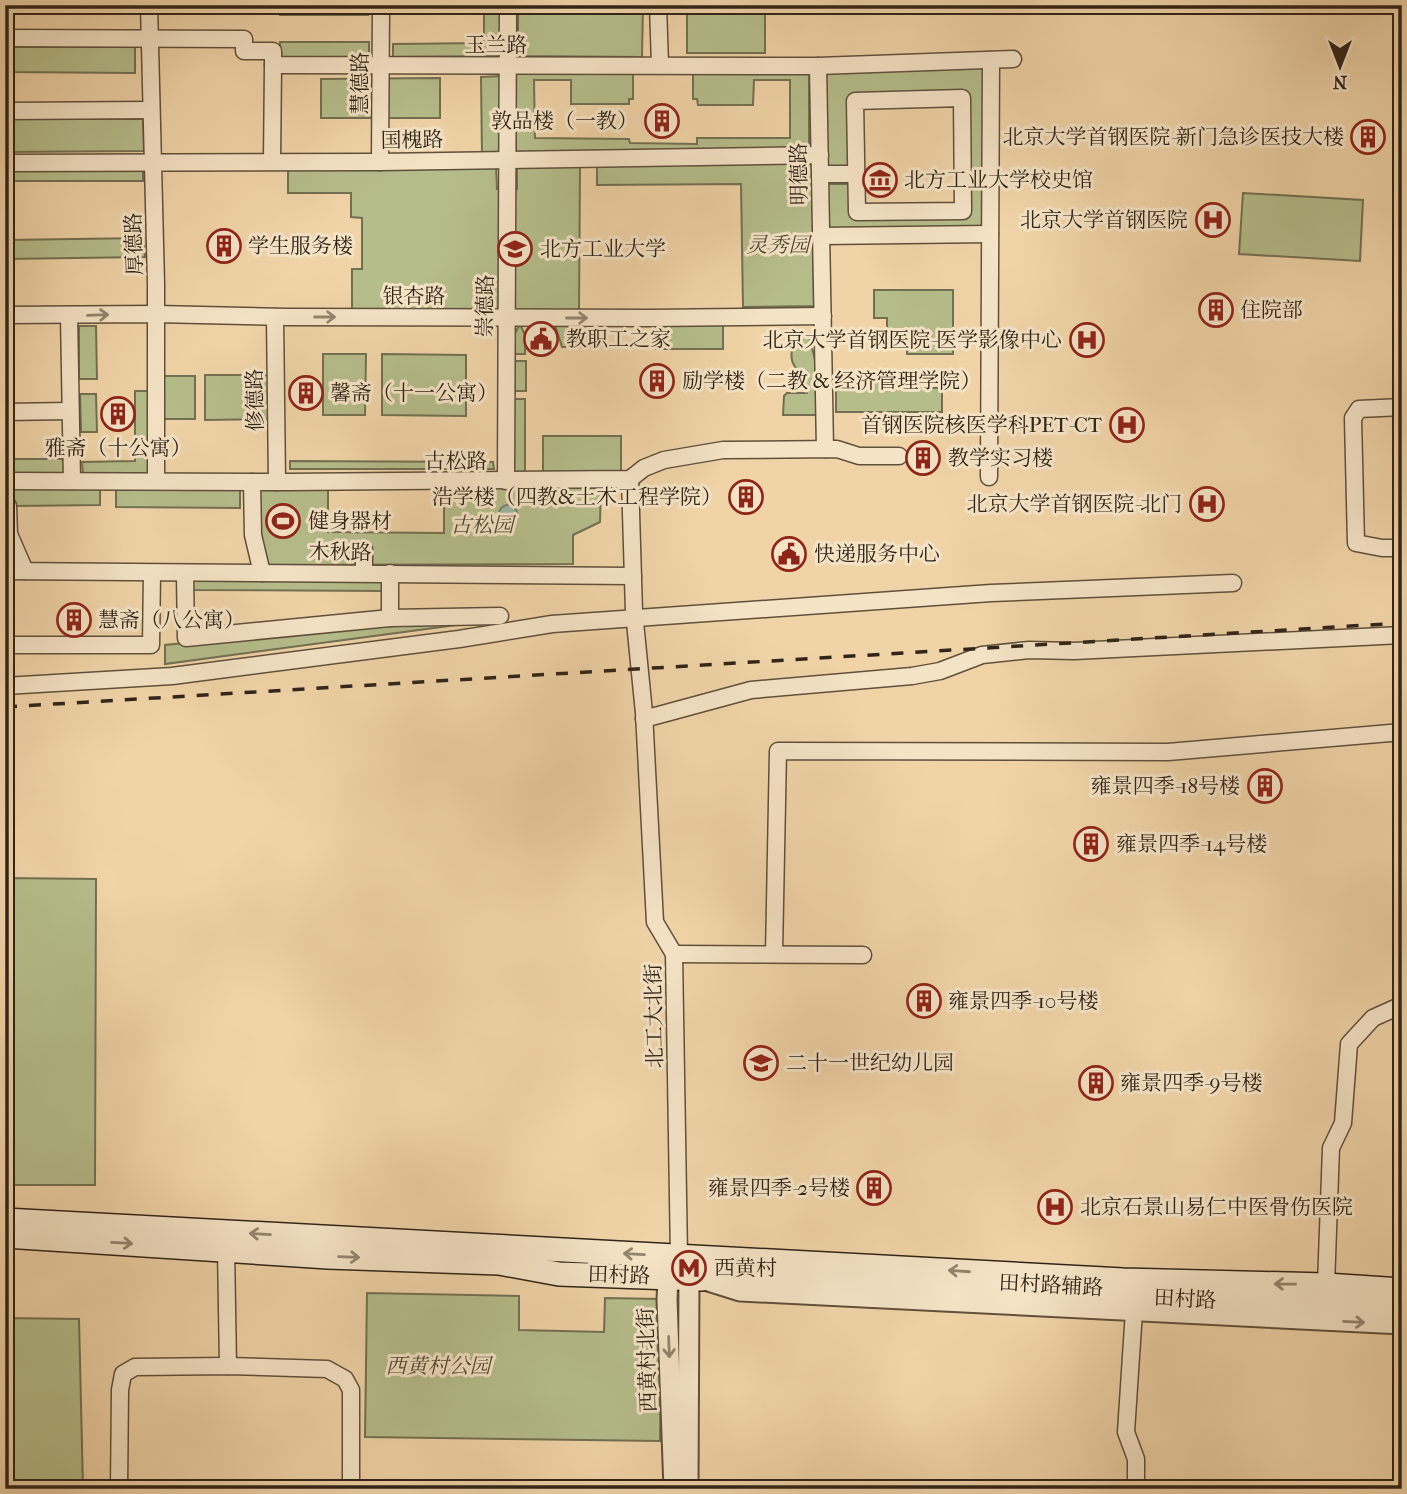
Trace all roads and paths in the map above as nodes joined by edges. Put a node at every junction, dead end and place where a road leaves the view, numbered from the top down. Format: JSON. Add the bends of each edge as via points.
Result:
{"nodes":[{"id":1,"x":149,"y":5,"type":"edge"},
{"id":2,"x":381,"y":5,"type":"edge"},
{"id":3,"x":508,"y":5,"type":"edge"},
{"id":4,"x":658,"y":5,"type":"edge"},
{"id":5,"x":5,"y":38,"type":"edge"},
{"id":6,"x":149,"y":38,"type":"junction"},
{"id":7,"x":1013,"y":59,"type":"dead end"},
{"id":8,"x":991,"y":60,"type":"junction"},
{"id":9,"x":273,"y":65,"type":"junction"},
{"id":10,"x":660,"y":65,"type":"junction"},
{"id":11,"x":381,"y":66,"type":"junction"},
{"id":12,"x":509,"y":66,"type":"junction"},
{"id":13,"x":818,"y":66,"type":"junction"},
{"id":14,"x":151,"y":110,"type":"junction"},
{"id":15,"x":5,"y":111,"type":"edge"},
{"id":16,"x":820,"y":155,"type":"junction"},
{"id":17,"x":507,"y":160,"type":"junction"},
{"id":18,"x":153,"y":162,"type":"junction"},
{"id":19,"x":272,"y":162,"type":"junction"},
{"id":20,"x":380,"y":162,"type":"junction"},
{"id":21,"x":5,"y":163,"type":"edge"},
{"id":22,"x":821,"y":174,"type":"junction"},
{"id":23,"x":856,"y":174,"type":"junction"},
{"id":24,"x":990,"y":234,"type":"junction"},
{"id":25,"x":821,"y":236,"type":"junction"},
{"id":26,"x":156,"y":314,"type":"junction"},
{"id":27,"x":5,"y":315,"type":"edge"},
{"id":28,"x":69,"y":316,"type":"junction"},
{"id":29,"x":823,"y":316,"type":"junction"},
{"id":30,"x":275,"y":317,"type":"junction"},
{"id":31,"x":506,"y":318,"type":"junction"},
{"id":32,"x":1402,"y":407,"type":"edge"},
{"id":33,"x":70,"y":411,"type":"junction"},
{"id":34,"x":5,"y":412,"type":"edge"},
{"id":35,"x":825,"y":449,"type":"junction"},
{"id":36,"x":899,"y":456,"type":"dead end"},
{"id":37,"x":989,"y":477,"type":"dead end"},
{"id":38,"x":630,"y":479,"type":"junction"},
{"id":39,"x":5,"y":481,"type":"edge"},
{"id":40,"x":72,"y":481,"type":"junction"},
{"id":41,"x":156,"y":481,"type":"junction"},
{"id":42,"x":506,"y":481,"type":"junction"},
{"id":43,"x":252,"y":482,"type":"junction"},
{"id":44,"x":277,"y":482,"type":"junction"},
{"id":45,"x":5,"y":502,"type":"edge"},
{"id":46,"x":1402,"y":548,"type":"edge"},
{"id":47,"x":364,"y":549,"type":"dead end"},
{"id":48,"x":5,"y":571,"type":"edge"},
{"id":49,"x":25,"y":571,"type":"junction"},
{"id":50,"x":152,"y":573,"type":"junction"},
{"id":51,"x":262,"y":573,"type":"junction"},
{"id":52,"x":364,"y":573,"type":"junction"},
{"id":53,"x":390,"y":573,"type":"junction"},
{"id":54,"x":185,"y":574,"type":"junction"},
{"id":55,"x":633,"y":576,"type":"junction"},
{"id":56,"x":1233,"y":583,"type":"dead end"},
{"id":57,"x":635,"y":615,"type":"junction"},
{"id":58,"x":500,"y":617,"type":"dead end"},
{"id":59,"x":390,"y":618,"type":"junction"},
{"id":60,"x":1402,"y":635,"type":"edge"},
{"id":61,"x":5,"y":645,"type":"edge"},
{"id":62,"x":5,"y":687,"type":"edge"},
{"id":63,"x":645,"y":719,"type":"junction"},
{"id":64,"x":1402,"y":732,"type":"edge"},
{"id":65,"x":674,"y":954,"type":"junction"},
{"id":66,"x":774,"y":954,"type":"junction"},
{"id":67,"x":863,"y":955,"type":"dead end"},
{"id":68,"x":1402,"y":1005,"type":"edge"},
{"id":69,"x":5,"y":1220,"type":"edge"},
{"id":70,"x":5,"y":1236,"type":"edge"},
{"id":71,"x":226,"y":1249,"type":"junction"},
{"id":72,"x":684,"y":1273,"type":"junction"},
{"id":73,"x":1326,"y":1286,"type":"junction"},
{"id":74,"x":1402,"y":1290,"type":"edge"},
{"id":75,"x":1199,"y":1307,"type":"junction"},
{"id":76,"x":1402,"y":1308,"type":"edge"},
{"id":77,"x":1134,"y":1311,"type":"junction"},
{"id":78,"x":1402,"y":1324,"type":"edge"},
{"id":79,"x":228,"y":1366,"type":"junction"},
{"id":80,"x":119,"y":1489,"type":"edge"},
{"id":81,"x":351,"y":1489,"type":"edge"},
{"id":82,"x":674,"y":1489,"type":"edge"},
{"id":83,"x":688,"y":1489,"type":"edge"},
{"id":84,"x":1136,"y":1489,"type":"edge"}],
"edges":[{"from":1,"to":6,"type":"street","name":"厚德路"},
{"from":2,"to":11,"type":"street","name":"慧德路"},
{"from":3,"to":12,"type":"street","name":"崇德路"},
{"from":4,"to":10,"type":"street"},
{"from":5,"to":6,"type":"street"},
{"from":6,"to":9,"type":"street","via":[[244,39],[244,51],[273,51]]},
{"from":6,"to":14,"type":"street","name":"厚德路"},
{"from":7,"to":8,"type":"street","name":"玉兰路"},
{"from":8,"to":13,"type":"street","name":"玉兰路"},
{"from":8,"to":24,"type":"street"},
{"from":9,"to":11,"type":"street","name":"玉兰路"},
{"from":9,"to":19,"type":"street"},
{"from":10,"to":12,"type":"street","name":"玉兰路"},
{"from":10,"to":13,"type":"street","name":"玉兰路"},
{"from":11,"to":12,"type":"street","name":"玉兰路"},
{"from":11,"to":20,"type":"street","name":"慧德路"},
{"from":12,"to":17,"type":"street","name":"崇德路"},
{"from":13,"to":16,"type":"street","name":"明德路"},
{"from":14,"to":15,"type":"street"},
{"from":14,"to":18,"type":"street","name":"厚德路"},
{"from":16,"to":17,"type":"street","name":"国槐路"},
{"from":16,"to":22,"type":"street","name":"明德路"},
{"from":17,"to":20,"type":"street","name":"国槐路"},
{"from":17,"to":31,"type":"street","name":"崇德路"},
{"from":18,"to":19,"type":"street","name":"国槐路"},
{"from":18,"to":21,"type":"street","name":"国槐路"},
{"from":18,"to":26,"type":"street","name":"厚德路"},
{"from":19,"to":20,"type":"street","name":"国槐路"},
{"from":22,"to":23,"type":"street"},
{"from":22,"to":25,"type":"street","name":"明德路"},
{"from":23,"to":23,"type":"street","via":[[857,212],[963,211],[962,99],[855,101]]},
{"from":24,"to":25,"type":"street"},
{"from":24,"to":37,"type":"street"},
{"from":25,"to":29,"type":"street","name":"明德路"},
{"from":28,"to":26,"type":"street","name":"银杏路","one_way":true},
{"from":26,"to":30,"type":"street","name":"银杏路"},
{"from":26,"to":41,"type":"street","name":"厚德路"},
{"from":27,"to":28,"type":"street","name":"银杏路"},
{"from":28,"to":33,"type":"street"},
{"from":31,"to":29,"type":"street","name":"银杏路","one_way":true},
{"from":29,"to":35,"type":"street","name":"明德路"},
{"from":30,"to":31,"type":"street","name":"银杏路","one_way":true},
{"from":30,"to":44,"type":"street","name":"修德路"},
{"from":31,"to":42,"type":"street","name":"崇德路"},
{"from":32,"to":46,"type":"street","via":[[1359,409],[1353,418],[1356,543]]},
{"from":33,"to":34,"type":"street"},
{"from":33,"to":40,"type":"street"},
{"from":35,"to":36,"type":"street","name":"古松路","via":[[859,456]]},
{"from":35,"to":38,"type":"street","name":"古松路","via":[[696,454],[664,460]]},
{"from":38,"to":42,"type":"street","name":"古松路"},
{"from":38,"to":55,"type":"street","name":"北工大北街"},
{"from":39,"to":40,"type":"street","name":"古松路"},
{"from":40,"to":41,"type":"street","name":"古松路"},
{"from":41,"to":43,"type":"street","name":"古松路"},
{"from":42,"to":44,"type":"street","name":"古松路"},
{"from":43,"to":44,"type":"street","name":"古松路"},
{"from":43,"to":51,"type":"street","via":[[253,535]]},
{"from":45,"to":49,"type":"street","via":[[9,534]]},
{"from":47,"to":52,"type":"street"},
{"from":48,"to":49,"type":"street","name":"木秋路"},
{"from":49,"to":50,"type":"street","name":"木秋路"},
{"from":50,"to":54,"type":"street","name":"木秋路"},
{"from":50,"to":61,"type":"street","via":[[151,645]]},
{"from":51,"to":52,"type":"street","name":"木秋路"},
{"from":51,"to":54,"type":"street","name":"木秋路"},
{"from":52,"to":53,"type":"street","name":"木秋路"},
{"from":53,"to":55,"type":"street","name":"木秋路"},
{"from":53,"to":59,"type":"street"},
{"from":54,"to":59,"type":"street","via":[[186,638]]},
{"from":55,"to":57,"type":"street","name":"北工大北街"},
{"from":56,"to":57,"type":"street"},
{"from":57,"to":62,"type":"street","via":[[172,676]]},
{"from":57,"to":63,"type":"street","name":"北工大北街"},
{"from":58,"to":59,"type":"street"},
{"from":60,"to":63,"type":"street","via":[[1005,652],[912,676],[751,690]]},
{"from":63,"to":65,"type":"street","name":"北工大北街","via":[[655,922]]},
{"from":64,"to":66,"type":"street","via":[[1168,752],[778,751]]},
{"from":65,"to":66,"type":"street"},
{"from":65,"to":72,"type":"street","name":"北工大北街"},
{"from":66,"to":67,"type":"street"},
{"from":68,"to":73,"type":"street","via":[[1373,1018],[1349,1044],[1343,1123],[1331,1148]]},
{"from":72,"to":69,"type":"main road","name":"田村路","one_way":true},
{"from":70,"to":71,"type":"main road","name":"田村路","one_way":true},
{"from":71,"to":72,"type":"main road","name":"田村路","one_way":true,"via":[[499,1263],[559,1273]]},
{"from":71,"to":79,"type":"street"},
{"from":73,"to":72,"type":"main road","name":"田村路","one_way":true},
{"from":72,"to":75,"type":"main road","name":"田村路"},
{"from":72,"to":77,"type":"street","name":"田村路辅路","via":[[740,1291]]},
{"from":72,"to":82,"type":"street","name":"西黄村北街","one_way":true},
{"from":72,"to":83,"type":"street","name":"西黄村北街"},
{"from":73,"to":74,"type":"main road","name":"田村路"},
{"from":75,"to":76,"type":"main road","name":"田村路"},
{"from":75,"to":77,"type":"street","name":"田村路辅路"},
{"from":75,"to":78,"type":"street","name":"田村路辅路","one_way":true},
{"from":77,"to":84,"type":"street","via":[[1126,1432],[1136,1459]]},
{"from":79,"to":80,"type":"street","via":[[135,1367],[123,1374]]},
{"from":79,"to":81,"type":"street","via":[[327,1369],[345,1379],[351,1390]]}]}
